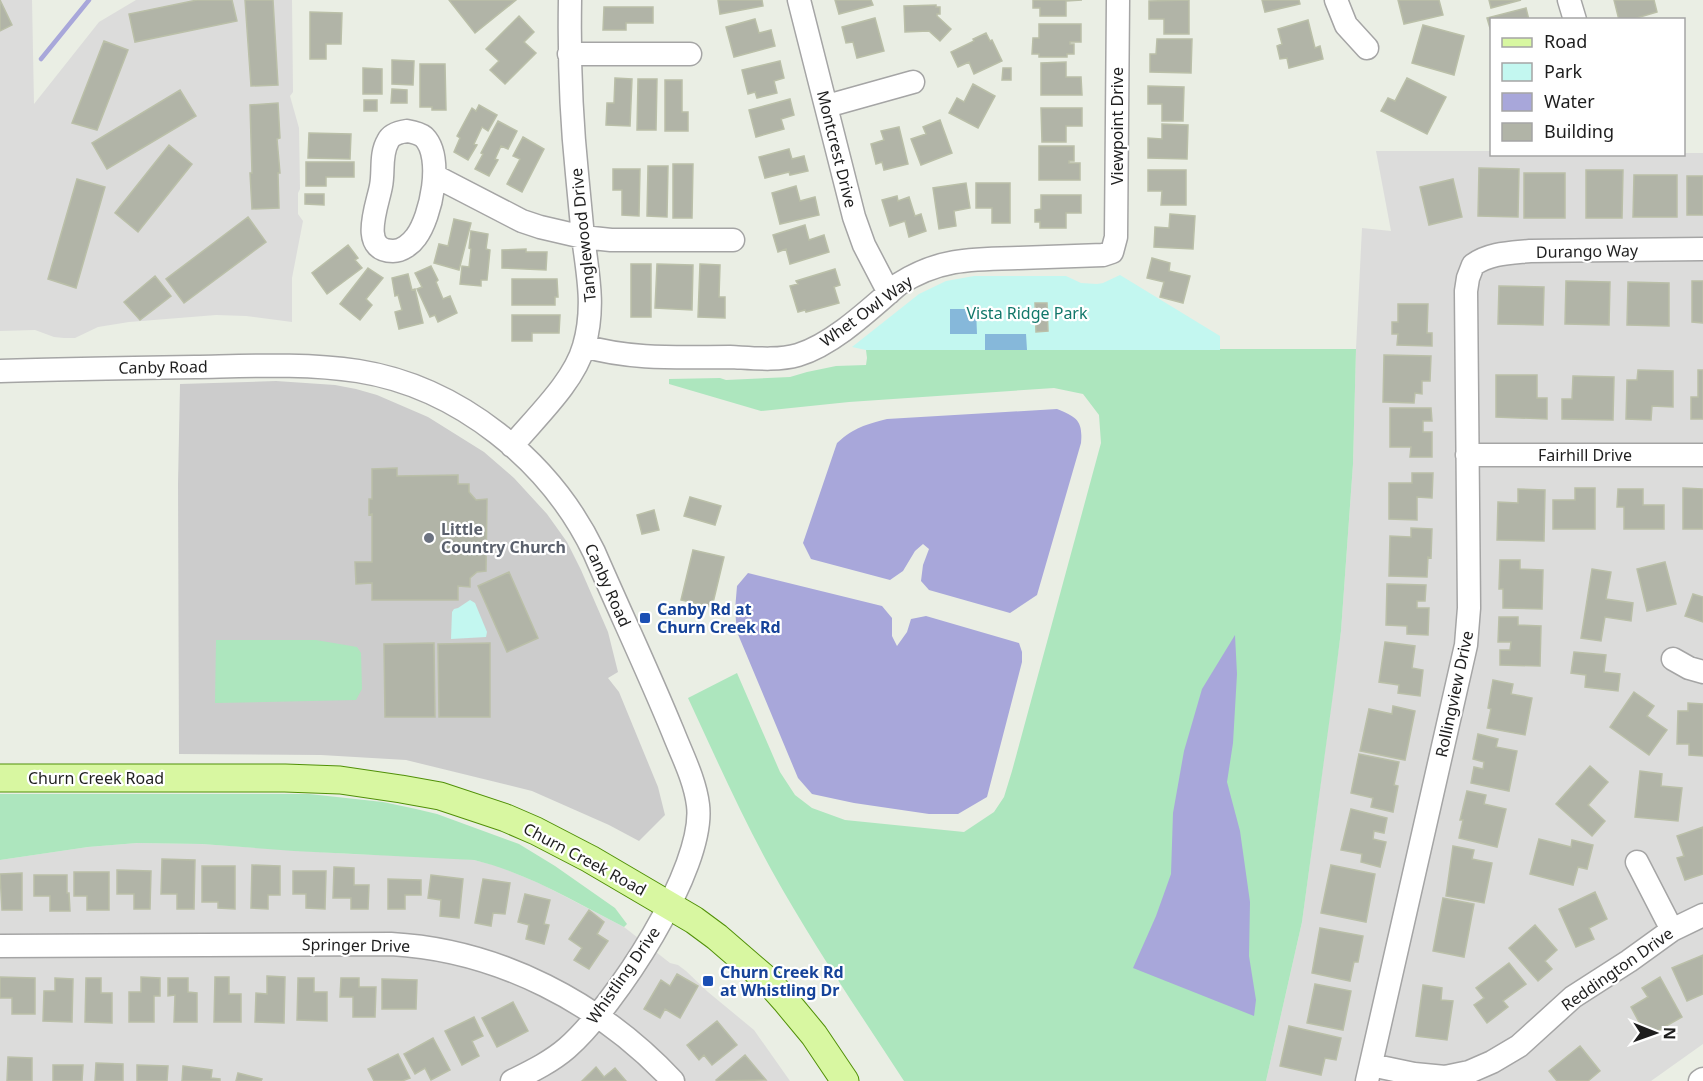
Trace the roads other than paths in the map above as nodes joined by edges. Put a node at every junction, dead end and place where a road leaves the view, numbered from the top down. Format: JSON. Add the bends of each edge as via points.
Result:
{"nodes":[{"id":1,"x":570,"y":0,"type":"edge"},
{"id":2,"x":799,"y":0,"type":"edge"},
{"id":3,"x":1118,"y":0,"type":"edge"},
{"id":4,"x":1336,"y":0,"type":"edge"},
{"id":5,"x":1569,"y":0,"type":"edge"},
{"id":6,"x":1574,"y":18,"type":"edge"},
{"id":7,"x":1367,"y":48,"type":"dead end"},
{"id":8,"x":569,"y":54,"type":"junction"},
{"id":9,"x":690,"y":54,"type":"dead end"},
{"id":10,"x":913,"y":82,"type":"dead end"},
{"id":11,"x":827,"y":106,"type":"junction"},
{"id":12,"x":435,"y":176,"type":"junction"},
{"id":13,"x":584,"y":237,"type":"junction"},
{"id":14,"x":733,"y":240,"type":"dead end"},
{"id":15,"x":1703,"y":249,"type":"edge"},
{"id":16,"x":1112,"y":252,"type":"joint"},
{"id":17,"x":1473,"y":264,"type":"joint"},
{"id":18,"x":889,"y":293,"type":"junction"},
{"id":19,"x":584,"y":346,"type":"junction"},
{"id":20,"x":0,"y":371,"type":"edge"},
{"id":21,"x":512,"y":446,"type":"junction"},
{"id":22,"x":1467,"y":455,"type":"junction"},
{"id":23,"x":1703,"y":455,"type":"edge"},
{"id":24,"x":1673,"y":659,"type":"dead end"},
{"id":25,"x":1703,"y":672,"type":"edge"},
{"id":26,"x":0,"y":778,"type":"edge"},
{"id":27,"x":1637,"y":862,"type":"dead end"},
{"id":28,"x":669,"y":905,"type":"junction"},
{"id":29,"x":1703,"y":915,"type":"edge"},
{"id":30,"x":1672,"y":930,"type":"junction"},
{"id":31,"x":0,"y":946,"type":"edge"},
{"id":32,"x":598,"y":1016,"type":"junction"},
{"id":33,"x":1369,"y":1073,"type":"edge"},
{"id":34,"x":512,"y":1081,"type":"edge"},
{"id":35,"x":673,"y":1081,"type":"edge"},
{"id":36,"x":845,"y":1081,"type":"edge"}],
"edges":[{"from":1,"to":8,"type":"street","name":"Tanglewood Drive"},
{"from":2,"to":11,"type":"street","name":"Montcrest Drive"},
{"from":3,"to":16,"type":"street","name":"Viewpoint Drive","via":[[1116,237]]},
{"from":4,"to":7,"type":"street","via":[[1346,26]]},
{"from":5,"to":6,"type":"street"},
{"from":8,"to":9,"type":"street"},
{"from":8,"to":13,"type":"street","name":"Tanglewood Drive"},
{"from":10,"to":11,"type":"street"},
{"from":11,"to":18,"type":"street","name":"Montcrest Drive","via":[[854,217]]},
{"from":12,"to":12,"type":"street","via":[[432,151],[423,136],[407,131],[388,139],[372,221],[377,244],[395,251],[416,237]]},
{"from":12,"to":13,"type":"street","via":[[522,220]]},
{"from":13,"to":14,"type":"street"},
{"from":13,"to":19,"type":"street","name":"Tanglewood Drive","via":[[591,306]]},
{"from":15,"to":17,"type":"street","name":"Durango Way","via":[[1512,252],[1488,256]]},
{"from":16,"to":18,"type":"street","name":"Whet Owl Way","via":[[955,261],[919,273]]},
{"from":17,"to":22,"type":"street","name":"Rollingview Drive","via":[[1466,291]]},
{"from":18,"to":19,"type":"street","name":"Whet Owl Way","via":[[824,343],[797,355],[640,356]]},
{"from":19,"to":21,"type":"street","name":"Tanglewood Drive","via":[[559,391]]},
{"from":20,"to":21,"type":"street","name":"Canby Road","via":[[320,366],[358,371],[426,390],[476,418]]},
{"from":21,"to":28,"type":"street","name":"Canby Road","via":[[550,484],[584,533],[661,702],[696,793],[697,834]]},
{"from":22,"to":23,"type":"street","name":"Fairhill Drive"},
{"from":22,"to":33,"type":"street","name":"Rollingview Drive","via":[[1466,645]]},
{"from":24,"to":25,"type":"street"},
{"from":26,"to":28,"type":"main road","name":"Churn Creek Road","via":[[303,778],[420,792],[536,831]]},
{"from":27,"to":30,"type":"street"},
{"from":28,"to":32,"type":"street","name":"Whistling Drive","via":[[649,943]]},
{"from":28,"to":36,"type":"main road","name":"Churn Creek Road","via":[[717,937],[768,981],[814,1035]]},
{"from":29,"to":30,"type":"street","name":"Reddington Drive"},
{"from":30,"to":33,"type":"street","name":"Reddington Drive","via":[[1573,997],[1519,1046],[1492,1062],[1445,1077]]},
{"from":31,"to":32,"type":"street","name":"Springer Drive","via":[[420,946],[525,975]]},
{"from":32,"to":34,"type":"street","name":"Whistling Drive","via":[[556,1057]]},
{"from":32,"to":35,"type":"street","name":"Springer Drive"}]}
